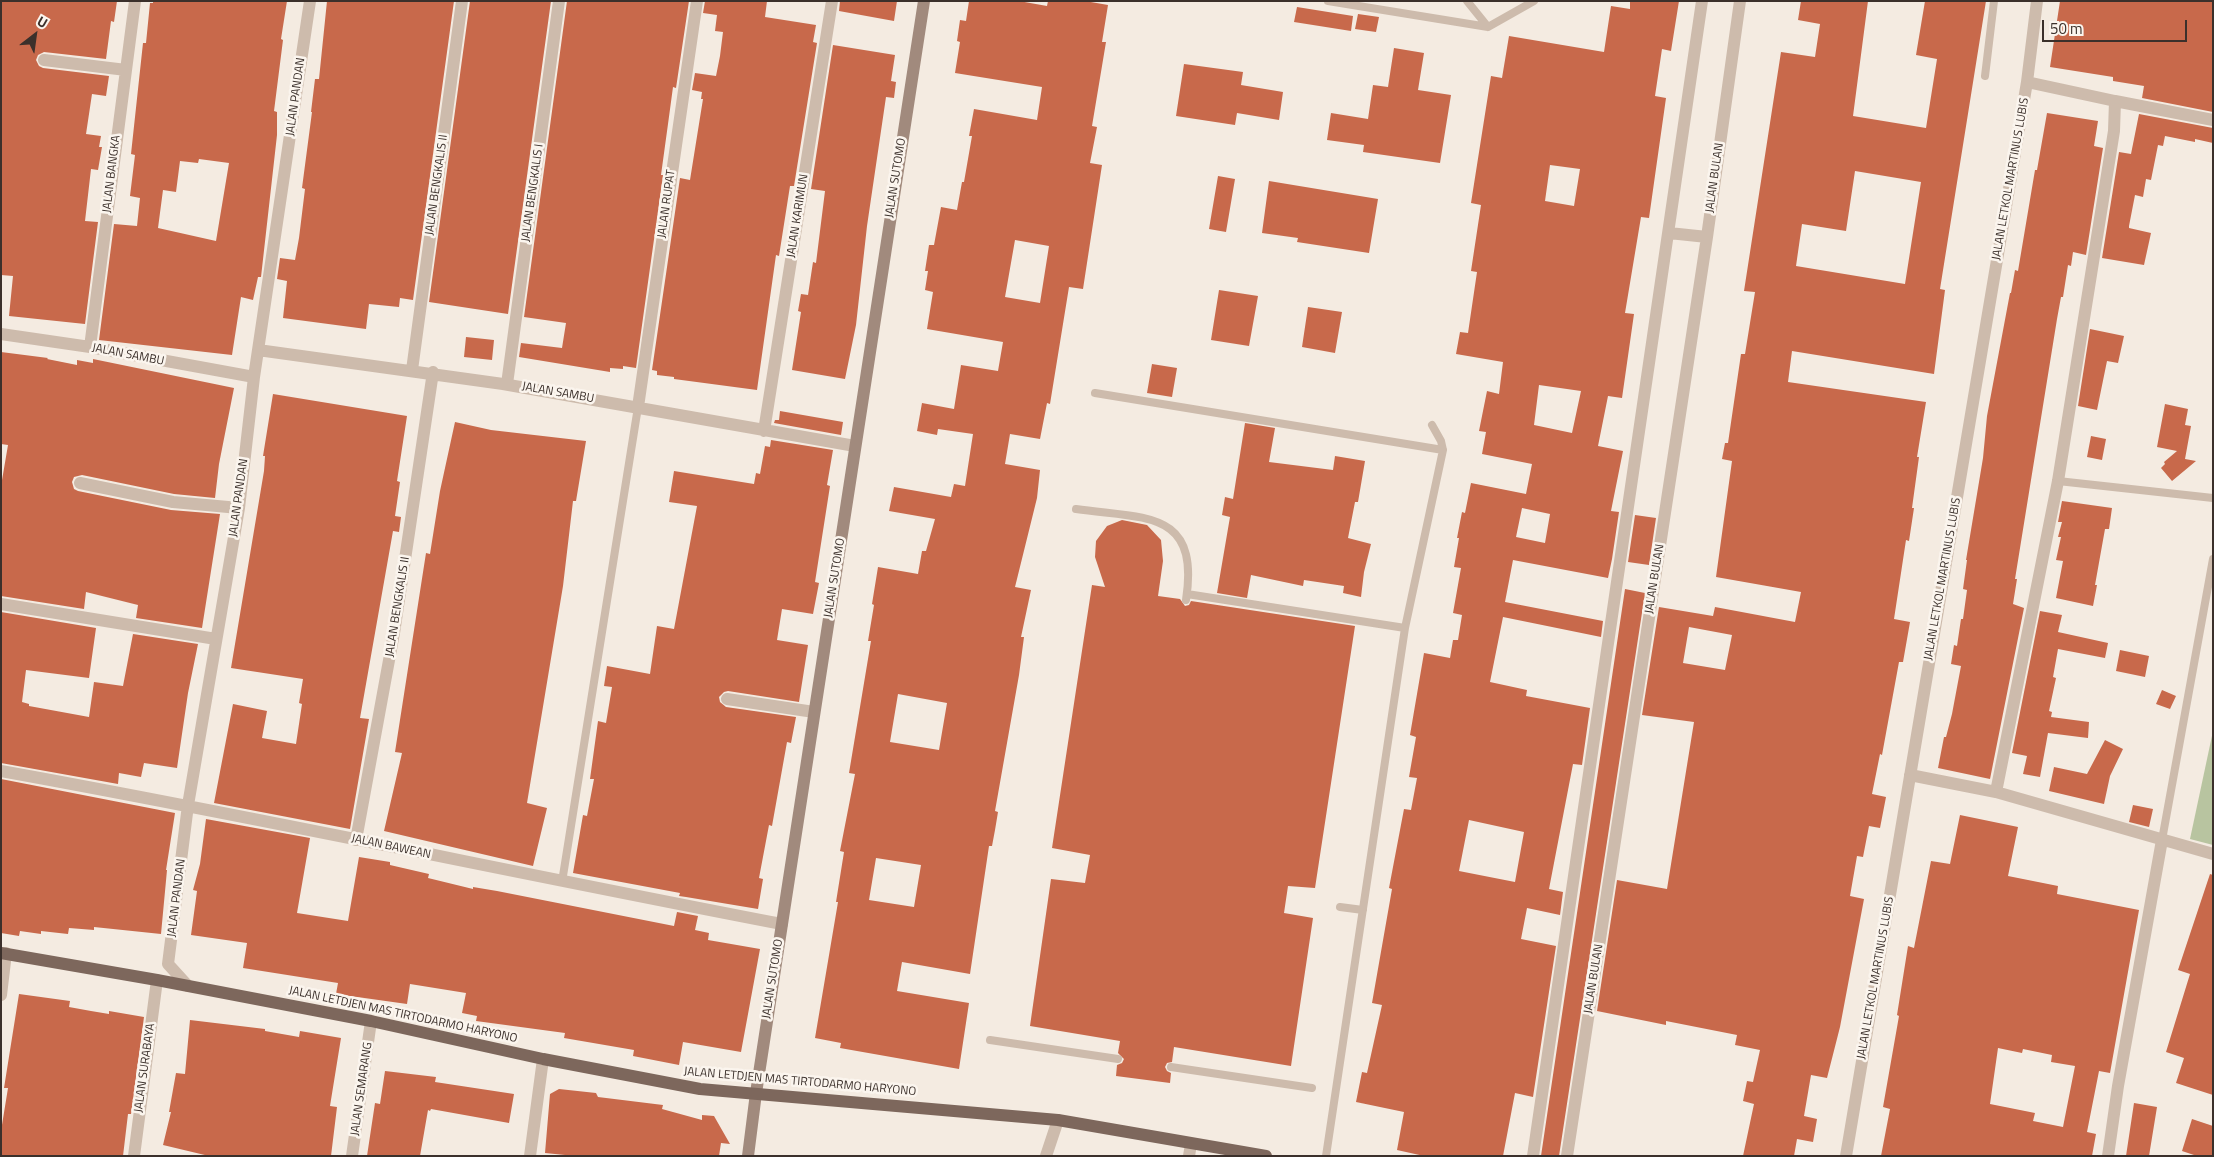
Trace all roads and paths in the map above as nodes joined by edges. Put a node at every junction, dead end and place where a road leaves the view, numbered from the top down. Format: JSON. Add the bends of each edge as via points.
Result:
{"nodes":[{"id":1,"x":135,"y":1,"type":"edge"},
{"id":2,"x":310,"y":1,"type":"edge"},
{"id":3,"x":462,"y":1,"type":"edge"},
{"id":4,"x":559,"y":1,"type":"edge"},
{"id":5,"x":697,"y":1,"type":"edge"},
{"id":6,"x":832,"y":1,"type":"edge"},
{"id":7,"x":924,"y":1,"type":"edge"},
{"id":8,"x":1328,"y":1,"type":"edge"},
{"id":9,"x":1466,"y":1,"type":"edge"},
{"id":10,"x":1534,"y":1,"type":"edge"},
{"id":11,"x":1702,"y":1,"type":"edge"},
{"id":12,"x":1740,"y":1,"type":"edge"},
{"id":13,"x":1994,"y":1,"type":"edge"},
{"id":14,"x":2037,"y":1,"type":"edge"},
{"id":15,"x":1488,"y":27,"type":"junction"},
{"id":16,"x":44,"y":60,"type":"dead end"},
{"id":17,"x":126,"y":70,"type":"junction"},
{"id":18,"x":1985,"y":76,"type":"dead end"},
{"id":19,"x":2027,"y":82,"type":"junction"},
{"id":20,"x":2115,"y":101,"type":"junction"},
{"id":21,"x":2213,"y":120,"type":"edge"},
{"id":22,"x":1669,"y":233,"type":"junction"},
{"id":23,"x":1707,"y":237,"type":"junction"},
{"id":24,"x":1,"y":334,"type":"edge"},
{"id":25,"x":90,"y":347,"type":"junction"},
{"id":26,"x":258,"y":350,"type":"junction"},
{"id":27,"x":412,"y":370,"type":"junction"},
{"id":28,"x":433,"y":372,"type":"junction"},
{"id":29,"x":254,"y":377,"type":"junction"},
{"id":30,"x":507,"y":384,"type":"junction"},
{"id":31,"x":1095,"y":393,"type":"dead end"},
{"id":32,"x":638,"y":407,"type":"junction"},
{"id":33,"x":1432,"y":425,"type":"dead end"},
{"id":34,"x":764,"y":431,"type":"junction"},
{"id":35,"x":855,"y":446,"type":"junction"},
{"id":36,"x":1443,"y":450,"type":"junction"},
{"id":37,"x":2058,"y":481,"type":"junction"},
{"id":38,"x":80,"y":483,"type":"dead end"},
{"id":39,"x":2213,"y":498,"type":"edge"},
{"id":40,"x":239,"y":508,"type":"junction"},
{"id":41,"x":1076,"y":509,"type":"dead end"},
{"id":42,"x":2213,"y":558,"type":"edge"},
{"id":43,"x":1,"y":604,"type":"edge"},
{"id":44,"x":1405,"y":628,"type":"junction"},
{"id":45,"x":216,"y":639,"type":"junction"},
{"id":46,"x":728,"y":699,"type":"dead end"},
{"id":47,"x":814,"y":712,"type":"junction"},
{"id":48,"x":1,"y":771,"type":"edge"},
{"id":49,"x":1910,"y":775,"type":"junction"},
{"id":50,"x":1996,"y":792,"type":"junction"},
{"id":51,"x":188,"y":805,"type":"junction"},
{"id":52,"x":356,"y":840,"type":"junction"},
{"id":53,"x":2162,"y":840,"type":"junction"},
{"id":54,"x":2213,"y":854,"type":"edge"},
{"id":55,"x":562,"y":882,"type":"junction"},
{"id":56,"x":1340,"y":908,"type":"dead end"},
{"id":57,"x":1362,"y":910,"type":"junction"},
{"id":58,"x":782,"y":924,"type":"junction"},
{"id":59,"x":4,"y":953,"type":"edge"},
{"id":60,"x":157,"y":980,"type":"junction"},
{"id":61,"x":188,"y":986,"type":"junction"},
{"id":62,"x":1,"y":996,"type":"edge"},
{"id":63,"x":371,"y":1022,"type":"junction"},
{"id":64,"x":990,"y":1040,"type":"dead end"},
{"id":65,"x":543,"y":1059,"type":"junction"},
{"id":66,"x":1118,"y":1060,"type":"dead end"},
{"id":67,"x":1172,"y":1067,"type":"dead end"},
{"id":68,"x":1312,"y":1088,"type":"dead end"},
{"id":69,"x":756,"y":1093,"type":"junction"},
{"id":70,"x":1058,"y":1120,"type":"junction"},
{"id":71,"x":1190,"y":1150,"type":"edge"},
{"id":72,"x":134,"y":1156,"type":"edge"},
{"id":73,"x":352,"y":1156,"type":"edge"},
{"id":74,"x":530,"y":1156,"type":"edge"},
{"id":75,"x":748,"y":1156,"type":"edge"},
{"id":76,"x":1046,"y":1156,"type":"edge"},
{"id":77,"x":1266,"y":1156,"type":"edge"},
{"id":78,"x":1326,"y":1156,"type":"edge"},
{"id":79,"x":1533,"y":1156,"type":"edge"},
{"id":80,"x":1567,"y":1156,"type":"edge"},
{"id":81,"x":1846,"y":1156,"type":"edge"},
{"id":82,"x":2108,"y":1156,"type":"edge"}],
"edges":[{"from":1,"to":17,"type":"street","name":"JALAN BANGKA"},
{"from":2,"to":26,"type":"street","name":"JALAN PANDAN"},
{"from":3,"to":27,"type":"street","name":"JALAN BENGKALIS II"},
{"from":4,"to":30,"type":"street","name":"JALAN BENGKALIS I"},
{"from":5,"to":32,"type":"street","name":"JALAN RUPAT"},
{"from":6,"to":34,"type":"street","name":"JALAN KARIMUN"},
{"from":7,"to":35,"type":"main road","name":"JALAN SUTOMO"},
{"from":8,"to":15,"type":"lane"},
{"from":9,"to":15,"type":"lane"},
{"from":10,"to":15,"type":"lane"},
{"from":11,"to":22,"type":"street"},
{"from":12,"to":23,"type":"street","name":"JALAN BULAN"},
{"from":13,"to":18,"type":"lane"},
{"from":14,"to":19,"type":"street","name":"JALAN LETKOL MARTINUS LUBIS"},
{"from":16,"to":17,"type":"street"},
{"from":17,"to":25,"type":"street","name":"JALAN BANGKA"},
{"from":19,"to":20,"type":"street"},
{"from":19,"to":49,"type":"street","name":"JALAN LETKOL MARTINUS LUBIS"},
{"from":20,"to":21,"type":"street"},
{"from":20,"to":37,"type":"street","via":[[2114,131]]},
{"from":22,"to":23,"type":"street"},
{"from":22,"to":79,"type":"street"},
{"from":23,"to":80,"type":"street","name":"JALAN BULAN"},
{"from":24,"to":25,"type":"street","name":"JALAN SAMBU"},
{"from":25,"to":29,"type":"street","name":"JALAN SAMBU"},
{"from":26,"to":27,"type":"street","name":"JALAN SAMBU"},
{"from":26,"to":29,"type":"street","name":"JALAN PANDAN"},
{"from":27,"to":28,"type":"street","name":"JALAN SAMBU"},
{"from":28,"to":30,"type":"street","name":"JALAN SAMBU"},
{"from":28,"to":52,"type":"street","name":"JALAN BENGKALIS II","via":[[394,634]]},
{"from":29,"to":40,"type":"street","name":"JALAN PANDAN"},
{"from":30,"to":32,"type":"street","name":"JALAN SAMBU"},
{"from":31,"to":36,"type":"lane"},
{"from":32,"to":34,"type":"street","name":"JALAN SAMBU"},
{"from":32,"to":55,"type":"lane"},
{"from":33,"to":36,"type":"lane"},
{"from":34,"to":35,"type":"street","name":"JALAN SAMBU"},
{"from":35,"to":47,"type":"main road","name":"JALAN SUTOMO"},
{"from":36,"to":44,"type":"lane"},
{"from":37,"to":39,"type":"lane"},
{"from":37,"to":50,"type":"street"},
{"from":38,"to":40,"type":"street","via":[[173,502]]},
{"from":40,"to":45,"type":"street","name":"JALAN PANDAN"},
{"from":41,"to":44,"type":"lane","via":[[1156,521],[1170,528],[1181,540],[1187,554],[1186,597]]},
{"from":42,"to":53,"type":"lane"},
{"from":43,"to":45,"type":"street"},
{"from":44,"to":57,"type":"lane"},
{"from":45,"to":51,"type":"street","name":"JALAN PANDAN"},
{"from":46,"to":47,"type":"street"},
{"from":47,"to":58,"type":"main road","name":"JALAN SUTOMO"},
{"from":48,"to":51,"type":"street","name":"JALAN BAWEAN"},
{"from":49,"to":50,"type":"street"},
{"from":49,"to":81,"type":"street","name":"JALAN LETKOL MARTINUS LUBIS"},
{"from":50,"to":53,"type":"street"},
{"from":51,"to":52,"type":"street","name":"JALAN BAWEAN"},
{"from":51,"to":61,"type":"street","name":"JALAN PANDAN","via":[[168,964]]},
{"from":52,"to":55,"type":"street","name":"JALAN BAWEAN"},
{"from":53,"to":54,"type":"street"},
{"from":53,"to":82,"type":"street"},
{"from":55,"to":58,"type":"street","name":"JALAN BAWEAN"},
{"from":56,"to":57,"type":"lane"},
{"from":57,"to":78,"type":"lane"},
{"from":58,"to":69,"type":"main road","name":"JALAN SUTOMO"},
{"from":59,"to":60,"type":"main road","name":"JALAN LETDJEN MAS TIRTODARMO HARYONO"},
{"from":59,"to":62,"type":"street"},
{"from":60,"to":61,"type":"main road","name":"JALAN LETDJEN MAS TIRTODARMO HARYONO"},
{"from":60,"to":72,"type":"street","name":"JALAN SURABAYA"},
{"from":61,"to":63,"type":"main road","name":"JALAN LETDJEN MAS TIRTODARMO HARYONO"},
{"from":63,"to":65,"type":"main road","name":"JALAN LETDJEN MAS TIRTODARMO HARYONO"},
{"from":63,"to":73,"type":"street","name":"JALAN SEMARANG"},
{"from":64,"to":66,"type":"lane"},
{"from":65,"to":69,"type":"main road","name":"JALAN LETDJEN MAS TIRTODARMO HARYONO","via":[[700,1089]]},
{"from":65,"to":74,"type":"street"},
{"from":67,"to":68,"type":"lane"},
{"from":69,"to":70,"type":"main road","name":"JALAN LETDJEN MAS TIRTODARMO HARYONO"},
{"from":69,"to":75,"type":"main road","name":"JALAN SUTOMO"},
{"from":70,"to":71,"type":"main road","name":"JALAN LETDJEN MAS TIRTODARMO HARYONO"},
{"from":70,"to":76,"type":"street"},
{"from":71,"to":77,"type":"main road","name":"JALAN LETDJEN MAS TIRTODARMO HARYONO"}]}
